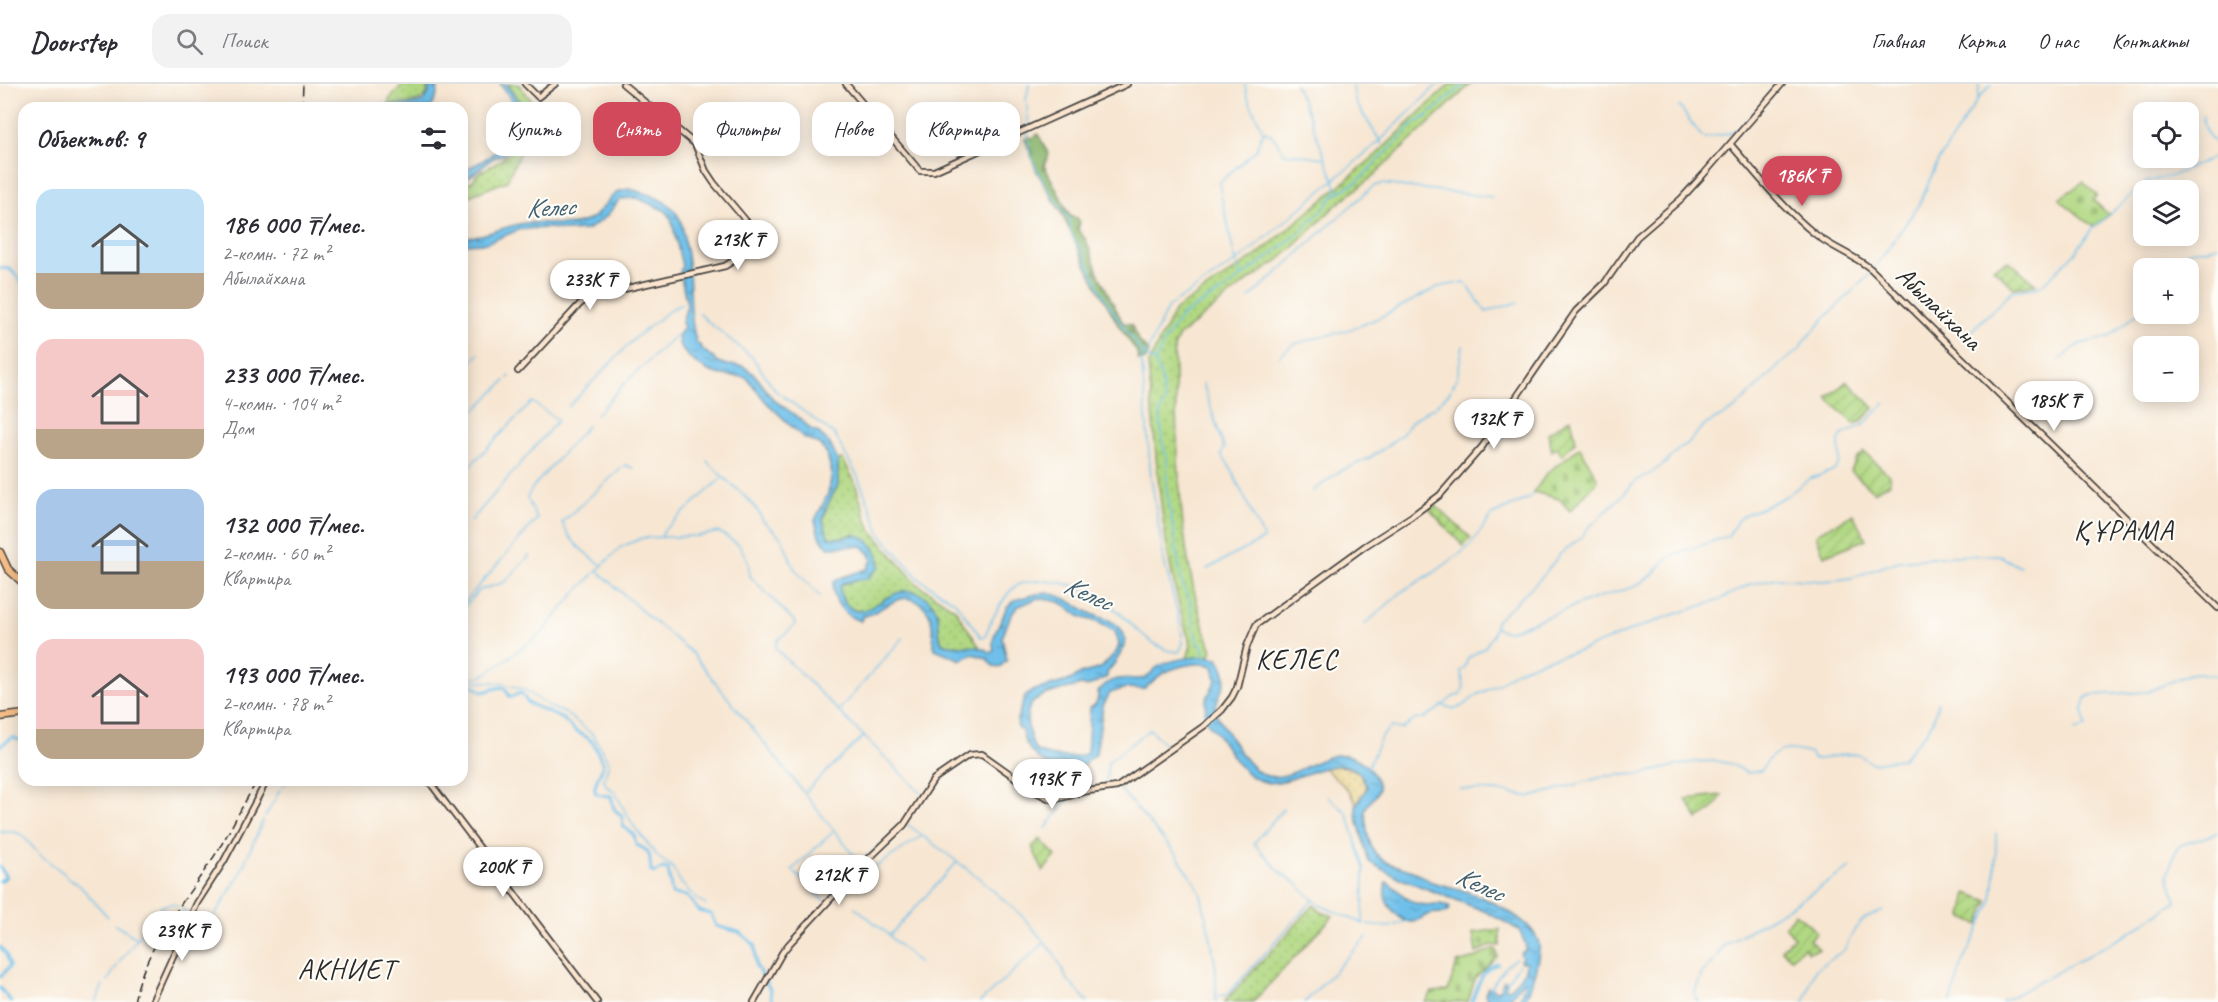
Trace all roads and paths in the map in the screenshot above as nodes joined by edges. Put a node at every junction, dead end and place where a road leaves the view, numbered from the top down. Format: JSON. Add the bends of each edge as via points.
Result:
{"nodes":[{"id":1,"x":525,"y":84,"type":"edge"},
{"id":2,"x":555,"y":84,"type":"edge"},
{"id":3,"x":623,"y":84,"type":"edge"},
{"id":4,"x":846,"y":84,"type":"edge"},
{"id":5,"x":1127,"y":84,"type":"edge"},
{"id":6,"x":1782,"y":84,"type":"edge"},
{"id":7,"x":1731,"y":145,"type":"junction"},
{"id":8,"x":518,"y":371,"type":"dead end"},
{"id":9,"x":0,"y":552,"type":"edge"},
{"id":10,"x":18,"y":580,"type":"edge"},
{"id":11,"x":2218,"y":608,"type":"edge"},
{"id":12,"x":18,"y":715,"type":"edge"},
{"id":13,"x":0,"y":717,"type":"edge"},
{"id":14,"x":264,"y":786,"type":"edge"},
{"id":15,"x":433,"y":786,"type":"edge"},
{"id":16,"x":152,"y":1002,"type":"edge"},
{"id":17,"x":597,"y":1002,"type":"edge"},
{"id":18,"x":754,"y":1002,"type":"edge"}],
"edges":[{"from":1,"to":2,"type":"main road","via":[[538,97]]},
{"from":3,"to":8,"type":"main road","via":[[695,144],[714,183],[758,234],[725,266],[590,297]]},
{"from":4,"to":5,"type":"main road","via":[[920,171],[934,171]]},
{"from":6,"to":7,"type":"main road"},
{"from":7,"to":11,"type":"main road","name":"Абылайхана","via":[[1781,203],[1828,244],[1872,271]]},
{"from":7,"to":18,"type":"main road","via":[[1681,199],[1637,237],[1604,284],[1576,311],[1482,447],[1440,495],[1256,625],[1237,687],[1222,710],[1204,726],[1117,787],[1055,799],[1034,791],[988,757],[969,755],[934,779],[905,824],[789,944]]},
{"from":9,"to":10,"type":"main road"},
{"from":12,"to":13,"type":"main road"},
{"from":14,"to":16,"type":"main road","via":[[192,914]]},
{"from":15,"to":17,"type":"main road"}]}
